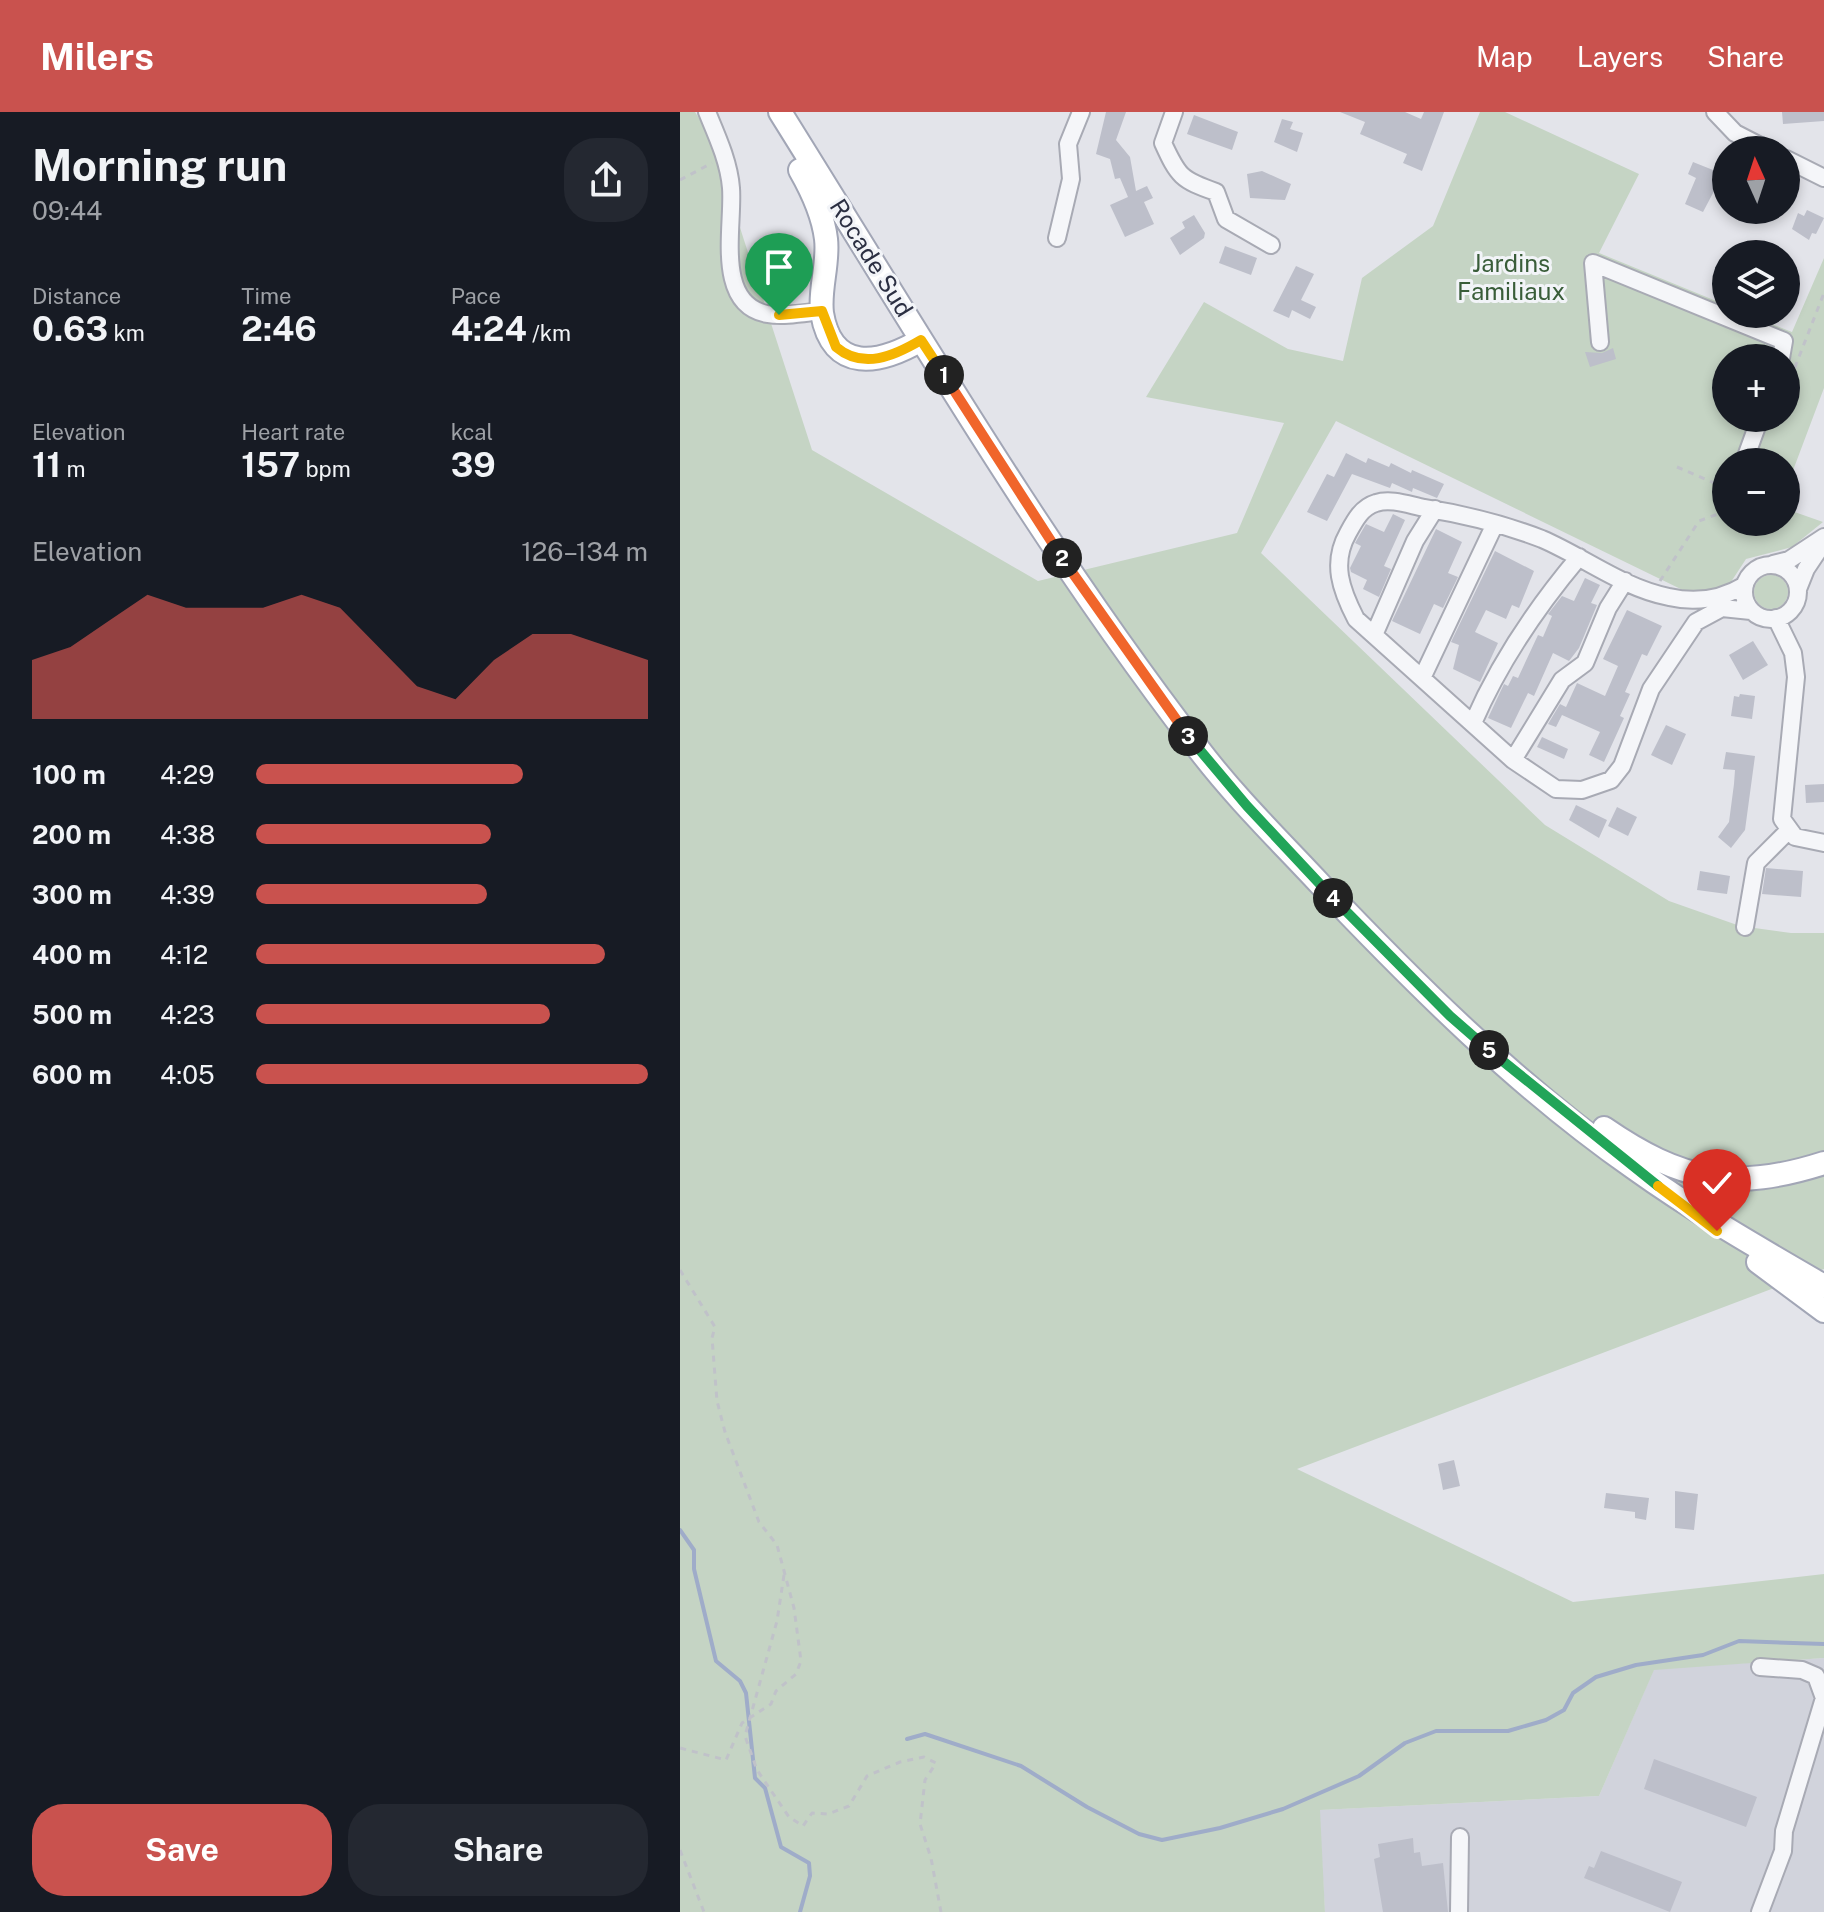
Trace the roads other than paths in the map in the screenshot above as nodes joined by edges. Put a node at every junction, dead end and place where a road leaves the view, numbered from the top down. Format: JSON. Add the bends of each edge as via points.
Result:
{"nodes":[{"id":1,"x":707,"y":112,"type":"edge"},
{"id":2,"x":765,"y":112,"type":"edge"},
{"id":3,"x":780,"y":112,"type":"edge"},
{"id":4,"x":1081,"y":112,"type":"edge"},
{"id":5,"x":1174,"y":112,"type":"edge"},
{"id":6,"x":1715,"y":112,"type":"edge"},
{"id":7,"x":1741,"y":136,"type":"edge"},
{"id":8,"x":1800,"y":166,"type":"edge"},
{"id":9,"x":1824,"y":178,"type":"edge"},
{"id":10,"x":1057,"y":238,"type":"dead end"},
{"id":11,"x":1271,"y":245,"type":"dead end"},
{"id":12,"x":822,"y":311,"type":"junction"},
{"id":13,"x":921,"y":340,"type":"junction"},
{"id":14,"x":1600,"y":342,"type":"dead end"},
{"id":15,"x":1783,"y":344,"type":"edge"},
{"id":16,"x":1435,"y":509,"type":"junction"},
{"id":17,"x":1494,"y":526,"type":"junction"},
{"id":18,"x":1824,"y":540,"type":"edge"},
{"id":19,"x":1579,"y":557,"type":"junction"},
{"id":20,"x":1772,"y":564,"type":"junction"},
{"id":21,"x":1625,"y":581,"type":"junction"},
{"id":22,"x":1745,"y":585,"type":"junction"},
{"id":23,"x":1798,"y":589,"type":"junction"},
{"id":24,"x":1751,"y":611,"type":"junction"},
{"id":25,"x":1776,"y":618,"type":"junction"},
{"id":26,"x":1374,"y":635,"type":"junction"},
{"id":27,"x":1423,"y":676,"type":"junction"},
{"id":28,"x":1473,"y":723,"type":"junction"},
{"id":29,"x":1513,"y":760,"type":"junction"},
{"id":30,"x":1788,"y":831,"type":"junction"},
{"id":31,"x":1824,"y":843,"type":"edge"},
{"id":32,"x":1745,"y":927,"type":"dead end"},
{"id":33,"x":1381,"y":948,"type":"junction"},
{"id":34,"x":1824,"y":1163,"type":"edge"},
{"id":35,"x":1632,"y":1167,"type":"junction"},
{"id":36,"x":1824,"y":1286,"type":"edge"},
{"id":37,"x":1824,"y":1311,"type":"edge"},
{"id":38,"x":1760,"y":1667,"type":"dead end"},
{"id":39,"x":1460,"y":1837,"type":"dead end"},
{"id":40,"x":1459,"y":1912,"type":"edge"},
{"id":41,"x":1760,"y":1912,"type":"edge"}],
"edges":[{"from":1,"to":12,"type":"street","via":[[732,192],[731,273],[738,292],[750,307],[764,313]]},
{"from":2,"to":12,"type":"main road","via":[[813,193],[821,217],[827,256]]},
{"from":3,"to":13,"type":"main road","name":"Rocade Sud"},
{"from":4,"to":10,"type":"street","via":[[1068,144],[1071,179]]},
{"from":5,"to":11,"type":"street","via":[[1163,143],[1177,172],[1185,181],[1216,192],[1226,219]]},
{"from":6,"to":7,"type":"street"},
{"from":8,"to":9,"type":"street"},
{"from":12,"to":13,"type":"main road","via":[[830,338],[852,357],[878,359]]},
{"from":13,"to":33,"type":"main road","name":"Rocade Sud","via":[[1095,607],[1198,749]]},
{"from":14,"to":15,"type":"street","via":[[1593,263]]},
{"from":16,"to":17,"type":"street"},
{"from":16,"to":26,"type":"street","via":[[1415,541]]},
{"from":16,"to":26,"type":"street","via":[[1374,503],[1362,510],[1346,536],[1340,583],[1356,619]]},
{"from":17,"to":19,"type":"street","via":[[1539,538]]},
{"from":17,"to":27,"type":"street"},
{"from":18,"to":20,"type":"street"},
{"from":18,"to":23,"type":"street"},
{"from":19,"to":21,"type":"street"},
{"from":19,"to":28,"type":"street","via":[[1543,599],[1494,675]]},
{"from":20,"to":22,"type":"street","via":[[1757,568]]},
{"from":20,"to":23,"type":"street","via":[[1793,575]]},
{"from":21,"to":22,"type":"street","via":[[1653,593],[1700,600]]},
{"from":21,"to":29,"type":"street","via":[[1585,663],[1562,680]]},
{"from":22,"to":24,"type":"street"},
{"from":23,"to":25,"type":"street","via":[[1790,611]]},
{"from":24,"to":25,"type":"street"},
{"from":24,"to":29,"type":"street","via":[[1722,608],[1696,622],[1651,689],[1622,766],[1611,780],[1582,790],[1556,789]]},
{"from":25,"to":30,"type":"street","via":[[1793,653],[1796,677],[1781,805]]},
{"from":26,"to":27,"type":"street"},
{"from":27,"to":28,"type":"street"},
{"from":28,"to":29,"type":"street"},
{"from":30,"to":31,"type":"street","via":[[1802,840]]},
{"from":30,"to":32,"type":"street","via":[[1756,863]]},
{"from":33,"to":34,"type":"main road","via":[[1645,1155],[1672,1168],[1726,1180],[1776,1178]]},
{"from":33,"to":35,"type":"main road","name":"Rocade Sud","via":[[1450,1016]]},
{"from":35,"to":36,"type":"main road","name":"Rocade Sud"},
{"from":35,"to":37,"type":"main road"},
{"from":38,"to":41,"type":"street","via":[[1816,1676],[1824,1698],[1784,1831],[1783,1851]]},
{"from":39,"to":40,"type":"street"}]}
